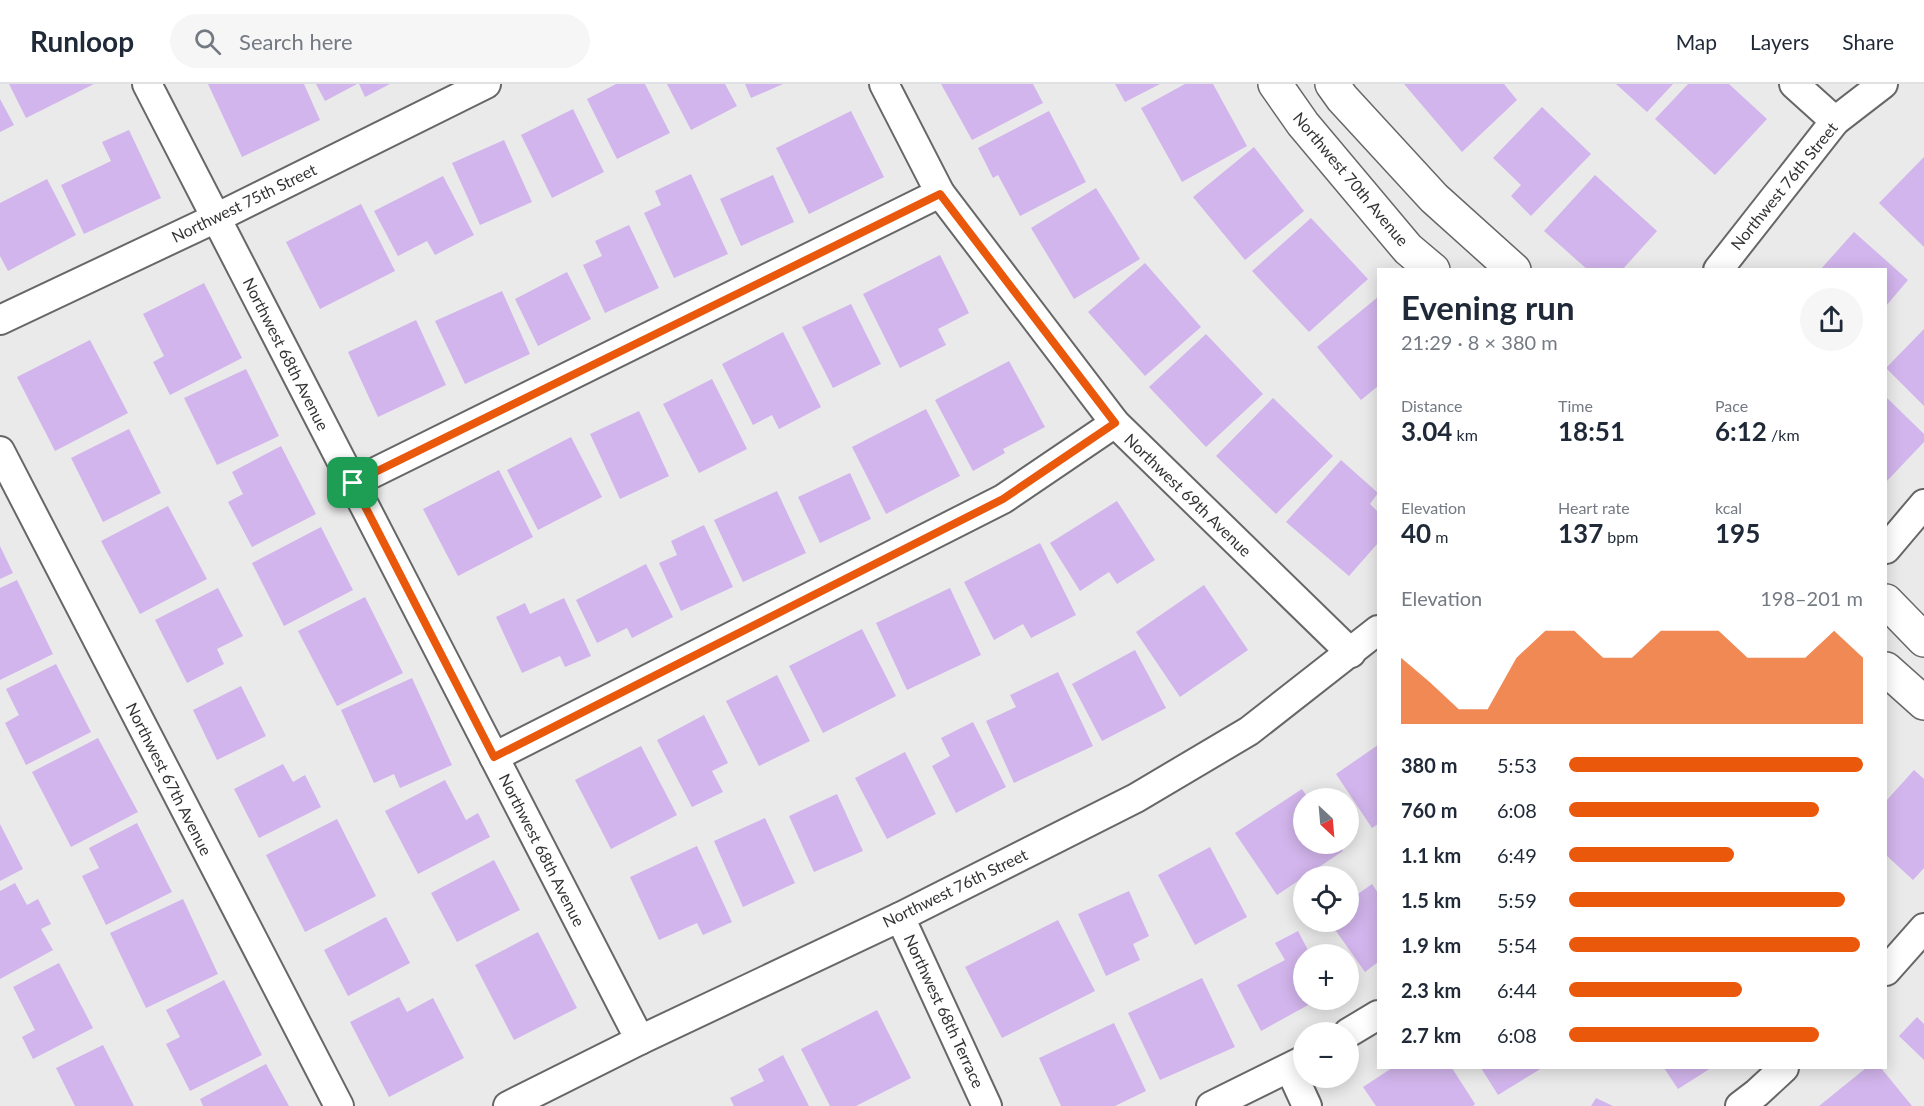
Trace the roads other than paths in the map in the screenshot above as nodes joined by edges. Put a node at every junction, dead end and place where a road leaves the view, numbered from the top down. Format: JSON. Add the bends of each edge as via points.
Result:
{"nodes":[{"id":1,"x":147,"y":84,"type":"edge"},
{"id":2,"x":486,"y":84,"type":"edge"},
{"id":3,"x":884,"y":84,"type":"edge"},
{"id":4,"x":1275,"y":84,"type":"edge"},
{"id":5,"x":1332,"y":84,"type":"edge"},
{"id":6,"x":1794,"y":84,"type":"edge"},
{"id":7,"x":1883,"y":84,"type":"edge"},
{"id":8,"x":1835,"y":121,"type":"junction"},
{"id":9,"x":940,"y":194,"type":"junction"},
{"id":10,"x":216,"y":218,"type":"junction"},
{"id":11,"x":1430,"y":268,"type":"edge"},
{"id":12,"x":1512,"y":268,"type":"edge"},
{"id":13,"x":1720,"y":268,"type":"edge"},
{"id":14,"x":0,"y":320,"type":"edge"},
{"id":15,"x":1115,"y":423,"type":"junction"},
{"id":16,"x":0,"y":451,"type":"edge"},
{"id":17,"x":353,"y":483,"type":"junction"},
{"id":18,"x":1924,"y":504,"type":"edge"},
{"id":19,"x":1887,"y":548,"type":"edge"},
{"id":20,"x":1887,"y":602,"type":"edge"},
{"id":21,"x":1377,"y":631,"type":"edge"},
{"id":22,"x":1924,"y":640,"type":"edge"},
{"id":23,"x":1351,"y":653,"type":"junction"},
{"id":24,"x":1887,"y":670,"type":"edge"},
{"id":25,"x":1924,"y":703,"type":"edge"},
{"id":26,"x":494,"y":757,"type":"junction"},
{"id":27,"x":900,"y":917,"type":"junction"},
{"id":28,"x":1924,"y":928,"type":"edge"},
{"id":29,"x":1887,"y":970,"type":"edge"},
{"id":30,"x":1377,"y":1016,"type":"edge"},
{"id":31,"x":1359,"y":1026,"type":"edge"},
{"id":32,"x":640,"y":1040,"type":"junction"},
{"id":33,"x":1293,"y":1066,"type":"edge"},
{"id":34,"x":1783,"y":1069,"type":"edge"},
{"id":35,"x":1303,"y":1088,"type":"edge"},
{"id":36,"x":339,"y":1106,"type":"edge"},
{"id":37,"x":508,"y":1106,"type":"edge"},
{"id":38,"x":987,"y":1106,"type":"edge"},
{"id":39,"x":1211,"y":1106,"type":"edge"},
{"id":40,"x":1307,"y":1106,"type":"edge"},
{"id":41,"x":1740,"y":1106,"type":"edge"}],
"edges":[{"from":1,"to":10,"type":"street","name":"Northwest 68th Avenue"},
{"from":2,"to":10,"type":"street","name":"Northwest 75th Street"},
{"from":3,"to":9,"type":"street","name":"Northwest 69th Avenue"},
{"from":4,"to":11,"type":"street","name":"Northwest 70th Avenue","via":[[1318,142],[1408,249]]},
{"from":5,"to":12,"type":"street","via":[[1434,198]]},
{"from":6,"to":8,"type":"street"},
{"from":7,"to":8,"type":"street","name":"Northwest 76th Street"},
{"from":8,"to":13,"type":"street","name":"Northwest 76th Street"},
{"from":9,"to":15,"type":"street","name":"Northwest 69th Avenue"},
{"from":9,"to":17,"type":"street"},
{"from":10,"to":14,"type":"street","name":"Northwest 75th Street"},
{"from":10,"to":17,"type":"street","name":"Northwest 68th Avenue"},
{"from":15,"to":23,"type":"street","name":"Northwest 69th Avenue"},
{"from":15,"to":26,"type":"street","via":[[1003,499]]},
{"from":16,"to":36,"type":"street","name":"Northwest 67th Avenue"},
{"from":17,"to":26,"type":"street","name":"Northwest 68th Avenue"},
{"from":18,"to":19,"type":"street"},
{"from":20,"to":22,"type":"street"},
{"from":21,"to":23,"type":"street","name":"Northwest 76th Street"},
{"from":23,"to":27,"type":"street","name":"Northwest 76th Street","via":[[1249,731],[1136,798]]},
{"from":24,"to":25,"type":"street"},
{"from":26,"to":32,"type":"street","name":"Northwest 68th Avenue"},
{"from":27,"to":32,"type":"street","name":"Northwest 76th Street"},
{"from":27,"to":38,"type":"street","name":"Northwest 68th Terrace"},
{"from":28,"to":29,"type":"street"},
{"from":30,"to":31,"type":"street"},
{"from":32,"to":37,"type":"street","name":"Northwest 76th Street"},
{"from":33,"to":39,"type":"street"},
{"from":34,"to":41,"type":"street"},
{"from":35,"to":40,"type":"street"}]}
